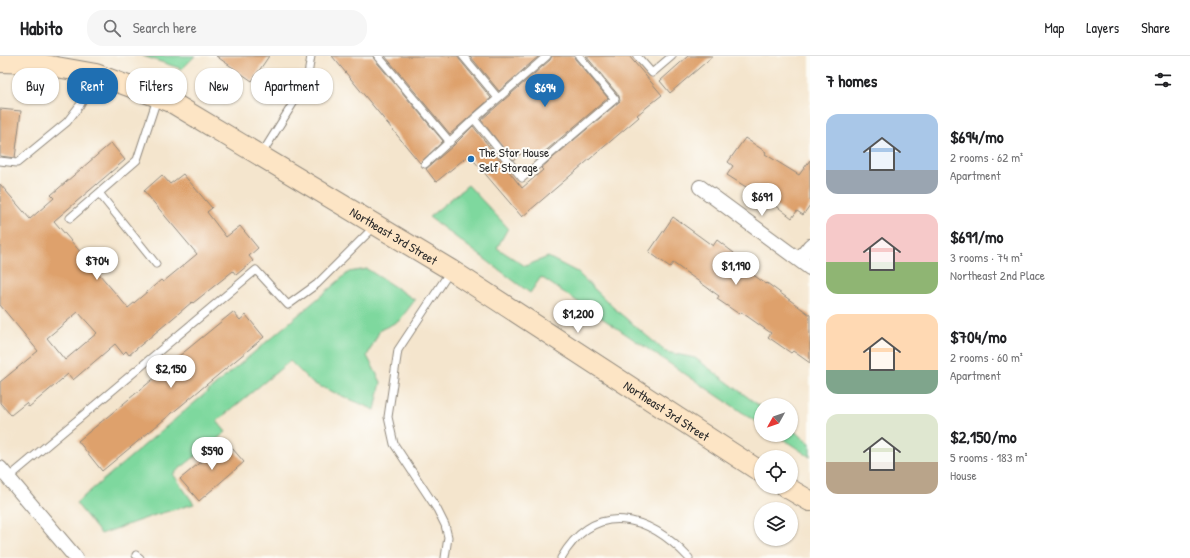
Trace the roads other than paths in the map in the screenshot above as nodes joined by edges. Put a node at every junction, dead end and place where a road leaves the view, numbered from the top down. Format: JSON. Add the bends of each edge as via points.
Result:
{"nodes":[{"id":1,"x":311,"y":56,"type":"edge"},
{"id":2,"x":378,"y":56,"type":"edge"},
{"id":3,"x":463,"y":56,"type":"edge"},
{"id":4,"x":547,"y":56,"type":"edge"},
{"id":5,"x":579,"y":56,"type":"edge"},
{"id":6,"x":637,"y":56,"type":"edge"},
{"id":7,"x":672,"y":56,"type":"edge"},
{"id":8,"x":0,"y":62,"type":"edge"},
{"id":9,"x":67,"y":69,"type":"edge"},
{"id":10,"x":498,"y":98,"type":"junction"},
{"id":11,"x":81,"y":104,"type":"edge"},
{"id":12,"x":156,"y":104,"type":"edge"},
{"id":13,"x":174,"y":104,"type":"edge"},
{"id":14,"x":474,"y":119,"type":"junction"},
{"id":15,"x":450,"y":142,"type":"junction"},
{"id":16,"x":261,"y":155,"type":"junction"},
{"id":17,"x":0,"y":161,"type":"edge"},
{"id":18,"x":425,"y":164,"type":"dead end"},
{"id":19,"x":700,"y":187,"type":"dead end"},
{"id":20,"x":99,"y":193,"type":"junction"},
{"id":21,"x":70,"y":218,"type":"dead end"},
{"id":22,"x":376,"y":224,"type":"junction"},
{"id":23,"x":810,"y":246,"type":"edge"},
{"id":24,"x":156,"y":264,"type":"dead end"},
{"id":25,"x":805,"y":264,"type":"edge"},
{"id":26,"x":451,"y":270,"type":"junction"},
{"id":27,"x":754,"y":467,"type":"edge"},
{"id":28,"x":4,"y":473,"type":"edge"},
{"id":29,"x":798,"y":494,"type":"edge"},
{"id":30,"x":810,"y":501,"type":"edge"},
{"id":31,"x":76,"y":558,"type":"edge"},
{"id":32,"x":445,"y":558,"type":"edge"},
{"id":33,"x":561,"y":558,"type":"edge"},
{"id":34,"x":689,"y":558,"type":"edge"}],
"edges":[{"from":1,"to":16,"type":"lane","via":[[307,81]]},
{"from":2,"to":15,"type":"lane"},
{"from":3,"to":10,"type":"lane"},
{"from":4,"to":10,"type":"lane"},
{"from":5,"to":14,"type":"lane","via":[[615,100],[522,178]]},
{"from":6,"to":7,"type":"lane","via":[[652,73]]},
{"from":8,"to":9,"type":"main road","name":"Northeast 3rd Street","via":[[34,63]]},
{"from":10,"to":14,"type":"lane"},
{"from":11,"to":17,"type":"lane","via":[[67,122],[17,163]]},
{"from":12,"to":20,"type":"lane","via":[[136,160]]},
{"from":13,"to":16,"type":"main road","name":"Northeast 3rd Street"},
{"from":14,"to":15,"type":"lane"},
{"from":15,"to":18,"type":"lane"},
{"from":16,"to":22,"type":"main road","name":"Northeast 3rd Street"},
{"from":19,"to":25,"type":"street"},
{"from":20,"to":21,"type":"lane"},
{"from":20,"to":24,"type":"lane"},
{"from":22,"to":26,"type":"main road","name":"Northeast 3rd Street"},
{"from":22,"to":28,"type":"lane","via":[[317,284],[288,305],[256,270]]},
{"from":23,"to":25,"type":"street"},
{"from":26,"to":27,"type":"main road","name":"Northeast 3rd Street"},
{"from":26,"to":32,"type":"lane","via":[[398,350],[388,417],[394,444],[445,525],[448,536]]},
{"from":28,"to":31,"type":"street"},
{"from":29,"to":30,"type":"main road"},
{"from":33,"to":34,"type":"lane","via":[[567,547],[585,530],[600,521],[627,519],[650,527],[668,538]]}]}
